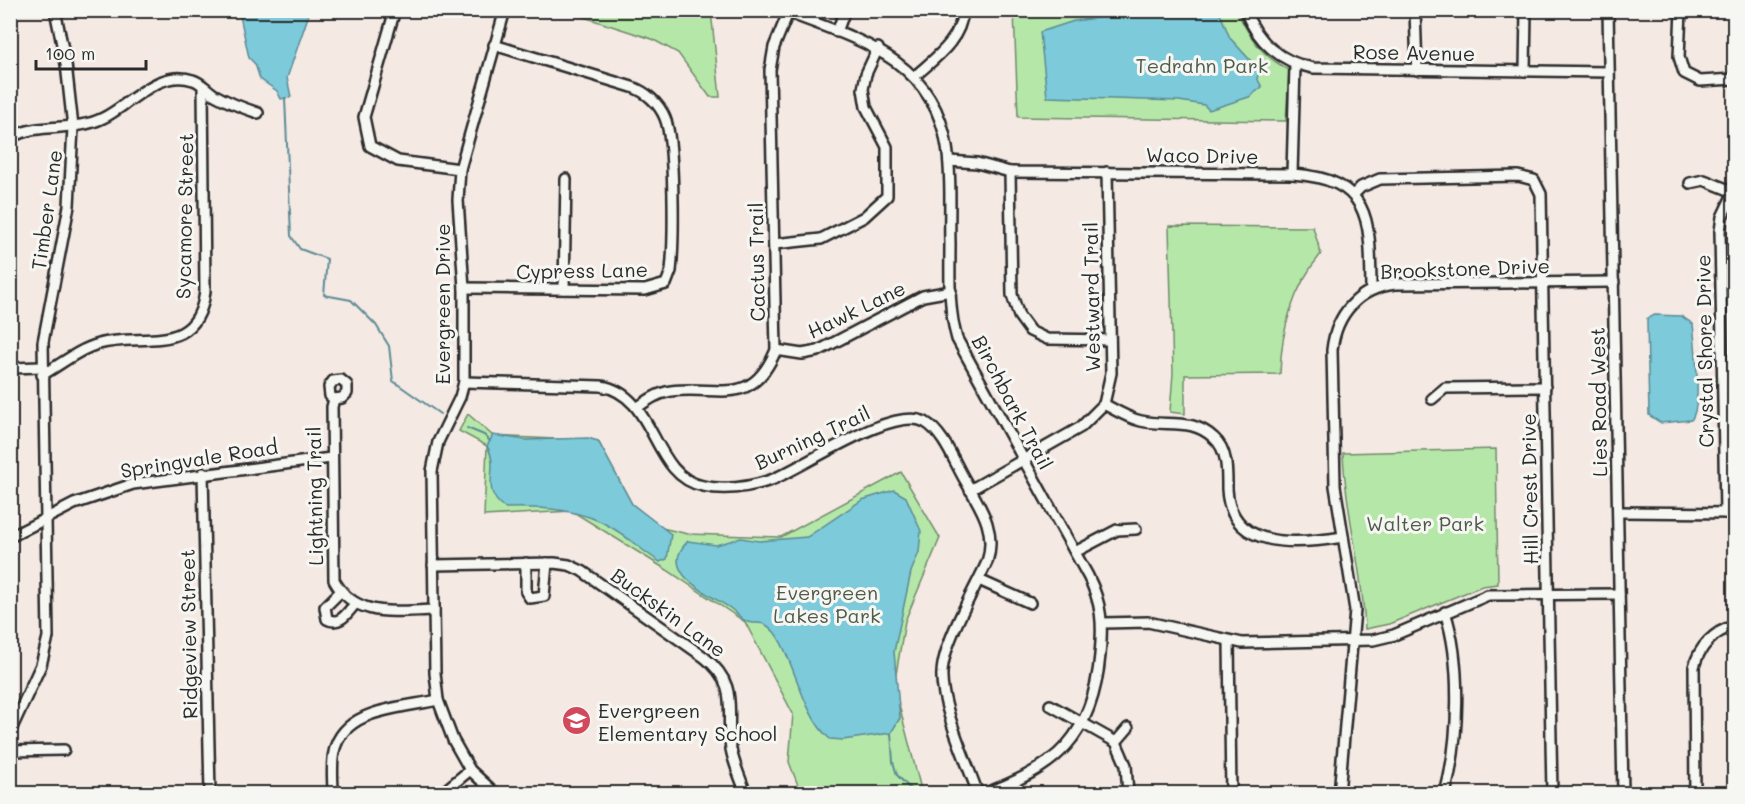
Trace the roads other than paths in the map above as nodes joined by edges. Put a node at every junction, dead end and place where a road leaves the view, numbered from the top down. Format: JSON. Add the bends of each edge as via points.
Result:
{"nodes":[{"id":1,"x":55,"y":10,"type":"edge"},
{"id":2,"x":395,"y":10,"type":"edge"},
{"id":3,"x":505,"y":10,"type":"edge"},
{"id":4,"x":845,"y":10,"type":"edge"},
{"id":5,"x":963,"y":10,"type":"edge"},
{"id":6,"x":1245,"y":10,"type":"edge"},
{"id":7,"x":1415,"y":10,"type":"edge"},
{"id":8,"x":1526,"y":10,"type":"edge"},
{"id":9,"x":1608,"y":10,"type":"edge"},
{"id":10,"x":1681,"y":10,"type":"edge"},
{"id":11,"x":785,"y":12,"type":"edge"},
{"id":12,"x":837,"y":32,"type":"junction"},
{"id":13,"x":495,"y":45,"type":"junction"},
{"id":14,"x":878,"y":48,"type":"junction"},
{"id":15,"x":1295,"y":65,"type":"junction"},
{"id":16,"x":1417,"y":70,"type":"junction"},
{"id":17,"x":1525,"y":71,"type":"junction"},
{"id":18,"x":1609,"y":72,"type":"junction"},
{"id":19,"x":914,"y":76,"type":"junction"},
{"id":20,"x":1734,"y":80,"type":"edge"},
{"id":21,"x":203,"y":87,"type":"junction"},
{"id":22,"x":258,"y":113,"type":"dead end"},
{"id":23,"x":74,"y":127,"type":"junction"},
{"id":24,"x":10,"y":138,"type":"edge"},
{"id":25,"x":949,"y":161,"type":"junction"},
{"id":26,"x":460,"y":169,"type":"junction"},
{"id":27,"x":1010,"y":172,"type":"junction"},
{"id":28,"x":1107,"y":172,"type":"junction"},
{"id":29,"x":1292,"y":174,"type":"junction"},
{"id":30,"x":566,"y":179,"type":"dead end"},
{"id":31,"x":1690,"y":183,"type":"dead end"},
{"id":32,"x":1734,"y":192,"type":"edge"},
{"id":33,"x":1353,"y":195,"type":"junction"},
{"id":34,"x":774,"y":244,"type":"junction"},
{"id":35,"x":1544,"y":282,"type":"junction"},
{"id":36,"x":1614,"y":282,"type":"junction"},
{"id":37,"x":464,"y":288,"type":"junction"},
{"id":38,"x":1371,"y":288,"type":"junction"},
{"id":39,"x":564,"y":290,"type":"junction"},
{"id":40,"x":951,"y":291,"type":"junction"},
{"id":41,"x":1110,"y":340,"type":"junction"},
{"id":42,"x":776,"y":350,"type":"junction"},
{"id":43,"x":10,"y":368,"type":"edge"},
{"id":44,"x":42,"y":371,"type":"junction"},
{"id":45,"x":464,"y":382,"type":"junction"},
{"id":46,"x":1545,"y":387,"type":"junction"},
{"id":47,"x":334,"y":399,"type":"dead end"},
{"id":48,"x":1432,"y":399,"type":"dead end"},
{"id":49,"x":1104,"y":404,"type":"junction"},
{"id":50,"x":638,"y":407,"type":"junction"},
{"id":51,"x":331,"y":458,"type":"junction"},
{"id":52,"x":1023,"y":460,"type":"junction"},
{"id":53,"x":202,"y":473,"type":"junction"},
{"id":54,"x":970,"y":490,"type":"junction"},
{"id":55,"x":1618,"y":512,"type":"junction"},
{"id":56,"x":1730,"y":513,"type":"edge"},
{"id":57,"x":46,"y":517,"type":"junction"},
{"id":58,"x":1136,"y":529,"type":"dead end"},
{"id":59,"x":10,"y":537,"type":"edge"},
{"id":60,"x":1343,"y":537,"type":"junction"},
{"id":61,"x":1075,"y":552,"type":"junction"},
{"id":62,"x":526,"y":563,"type":"junction"},
{"id":63,"x":547,"y":563,"type":"junction"},
{"id":64,"x":433,"y":565,"type":"junction"},
{"id":65,"x":979,"y":580,"type":"junction"},
{"id":66,"x":340,"y":591,"type":"junction"},
{"id":67,"x":1549,"y":594,"type":"junction"},
{"id":68,"x":1619,"y":594,"type":"junction"},
{"id":69,"x":1030,"y":603,"type":"dead end"},
{"id":70,"x":355,"y":604,"type":"junction"},
{"id":71,"x":434,"y":610,"type":"junction"},
{"id":72,"x":1445,"y":612,"type":"junction"},
{"id":73,"x":1103,"y":623,"type":"junction"},
{"id":74,"x":1734,"y":626,"type":"edge"},
{"id":75,"x":1229,"y":641,"type":"junction"},
{"id":76,"x":1352,"y":641,"type":"junction"},
{"id":77,"x":438,"y":700,"type":"junction"},
{"id":78,"x":1050,"y":705,"type":"dead end"},
{"id":79,"x":1085,"y":723,"type":"junction"},
{"id":80,"x":1128,"y":728,"type":"dead end"},
{"id":81,"x":10,"y":732,"type":"edge"},
{"id":82,"x":1116,"y":742,"type":"junction"},
{"id":83,"x":63,"y":750,"type":"dead end"},
{"id":84,"x":10,"y":751,"type":"edge"},
{"id":85,"x":470,"y":770,"type":"junction"},
{"id":86,"x":10,"y":780,"type":"edge"},
{"id":87,"x":15,"y":794,"type":"edge"},
{"id":88,"x":210,"y":794,"type":"edge"},
{"id":89,"x":333,"y":794,"type":"edge"},
{"id":90,"x":441,"y":794,"type":"edge"},
{"id":91,"x":496,"y":794,"type":"edge"},
{"id":92,"x":746,"y":794,"type":"edge"},
{"id":93,"x":978,"y":794,"type":"edge"},
{"id":94,"x":983,"y":794,"type":"edge"},
{"id":95,"x":1128,"y":794,"type":"edge"},
{"id":96,"x":1231,"y":794,"type":"edge"},
{"id":97,"x":1339,"y":794,"type":"edge"},
{"id":98,"x":1445,"y":794,"type":"edge"},
{"id":99,"x":1552,"y":794,"type":"edge"},
{"id":100,"x":1623,"y":794,"type":"edge"},
{"id":101,"x":1695,"y":794,"type":"edge"}],
"edges":[{"from":1,"to":23,"type":"street","name":"Timber Lane"},
{"from":2,"to":26,"type":"street","via":[[364,117],[366,150],[398,161]]},
{"from":3,"to":13,"type":"street","name":"Evergreen Drive"},
{"from":4,"to":12,"type":"street"},
{"from":5,"to":19,"type":"street","via":[[954,39]]},
{"from":6,"to":15,"type":"street","name":"Rose Avenue","via":[[1264,44]]},
{"from":7,"to":16,"type":"street"},
{"from":8,"to":17,"type":"street"},
{"from":9,"to":18,"type":"street","name":"Lies Road West"},
{"from":10,"to":20,"type":"street","via":[[1678,57],[1684,73],[1700,81]]},
{"from":11,"to":12,"type":"street","name":"Birchbark Trail"},
{"from":11,"to":34,"type":"street","name":"Cactus Trail","via":[[771,63]]},
{"from":12,"to":14,"type":"street","name":"Birchbark Trail"},
{"from":13,"to":26,"type":"street","name":"Evergreen Drive"},
{"from":13,"to":39,"type":"street","name":"Cypress Lane","via":[[639,89],[660,108],[669,129],[672,263],[666,284],[645,290]]},
{"from":14,"to":19,"type":"street","name":"Birchbark Trail"},
{"from":14,"to":34,"type":"street","via":[[863,89],[866,107],[887,147],[887,196],[864,217],[821,239]]},
{"from":15,"to":16,"type":"street","name":"Rose Avenue"},
{"from":15,"to":29,"type":"street"},
{"from":16,"to":17,"type":"street","name":"Rose Avenue"},
{"from":17,"to":18,"type":"street","name":"Rose Avenue"},
{"from":18,"to":36,"type":"street","name":"Lies Road West"},
{"from":19,"to":25,"type":"street","name":"Birchbark Trail","via":[[940,119]]},
{"from":21,"to":22,"type":"street"},
{"from":21,"to":23,"type":"street","via":[[192,80],[158,82],[103,119]]},
{"from":21,"to":44,"type":"street","name":"Sycamore Street","via":[[205,291],[200,312],[191,326],[172,338],[100,344]]},
{"from":23,"to":24,"type":"street","via":[[38,127]]},
{"from":23,"to":44,"type":"street","name":"Timber Lane","via":[[69,206],[45,328]]},
{"from":25,"to":27,"type":"street","name":"Waco Drive","via":[[977,163]]},
{"from":25,"to":40,"type":"street","name":"Birchbark Trail"},
{"from":26,"to":37,"type":"street","name":"Evergreen Drive","via":[[458,200]]},
{"from":27,"to":28,"type":"street","name":"Waco Drive"},
{"from":27,"to":41,"type":"street","via":[[1012,295],[1019,316],[1030,331],[1047,339]]},
{"from":28,"to":29,"type":"street","name":"Waco Drive"},
{"from":28,"to":41,"type":"street","name":"Westward Trail"},
{"from":29,"to":33,"type":"street","name":"Waco Drive","via":[[1325,177]]},
{"from":30,"to":39,"type":"street"},
{"from":31,"to":32,"type":"street","via":[[1704,180]]},
{"from":32,"to":56,"type":"street","name":"Crystal Shore Drive","via":[[1720,231]]},
{"from":33,"to":35,"type":"street","name":"Hill Crest Drive","via":[[1374,180],[1386,178],[1518,176],[1534,180],[1542,199]]},
{"from":33,"to":38,"type":"street","name":"Waco Drive","via":[[1370,229]]},
{"from":34,"to":42,"type":"street","name":"Cactus Trail"},
{"from":35,"to":36,"type":"street","name":"Brookstone Drive"},
{"from":35,"to":38,"type":"street","name":"Brookstone Drive","via":[[1395,284]]},
{"from":35,"to":46,"type":"street","name":"Hill Crest Drive"},
{"from":36,"to":55,"type":"street","name":"Lies Road West"},
{"from":37,"to":39,"type":"street","name":"Cypress Lane"},
{"from":37,"to":45,"type":"street","name":"Evergreen Drive"},
{"from":38,"to":60,"type":"street","name":"Brookstone Drive","via":[[1342,315],[1333,338],[1334,479]]},
{"from":40,"to":42,"type":"street","name":"Hawk Lane","via":[[924,296],[818,351],[802,354]]},
{"from":40,"to":52,"type":"street","name":"Birchbark Trail","via":[[954,328],[961,348]]},
{"from":41,"to":49,"type":"street","name":"Westward Trail","via":[[1110,381]]},
{"from":42,"to":50,"type":"street","name":"Cactus Trail","via":[[762,376],[745,387],[729,391],[672,391]]},
{"from":43,"to":44,"type":"street","name":"Sycamore Street"},
{"from":44,"to":57,"type":"street","name":"Timber Lane"},
{"from":45,"to":50,"type":"street","name":"Burning Trail","via":[[601,386],[622,392]]},
{"from":45,"to":64,"type":"street","name":"Evergreen Drive","via":[[433,462]]},
{"from":46,"to":48,"type":"street","via":[[1445,388]]},
{"from":46,"to":67,"type":"street","name":"Hill Crest Drive"},
{"from":47,"to":51,"type":"street","name":"Lightning Trail"},
{"from":49,"to":52,"type":"street","via":[[1081,427]]},
{"from":49,"to":60,"type":"street","via":[[1139,421],[1190,424],[1216,439],[1226,463],[1229,504],[1235,517],[1254,535],[1278,541]]},
{"from":50,"to":54,"type":"street","name":"Burning Trail","via":[[678,474],[704,487],[733,488],[770,480],[882,424],[915,419],[931,427]]},
{"from":51,"to":53,"type":"street","name":"Springvale Road"},
{"from":51,"to":66,"type":"street","name":"Lightning Trail","via":[[333,574]]},
{"from":52,"to":54,"type":"street"},
{"from":52,"to":61,"type":"street","name":"Birchbark Trail"},
{"from":53,"to":57,"type":"street","name":"Springvale Road","via":[[109,491]]},
{"from":53,"to":88,"type":"street","name":"Ridgeview Street"},
{"from":54,"to":65,"type":"street","name":"Burning Trail","via":[[987,521],[992,540]]},
{"from":55,"to":56,"type":"street"},
{"from":55,"to":68,"type":"street","name":"Lies Road West"},
{"from":57,"to":59,"type":"street","name":"Springvale Road"},
{"from":57,"to":81,"type":"street","name":"Timber Lane","via":[[47,646]]},
{"from":58,"to":61,"type":"street","via":[[1117,530]]},
{"from":60,"to":76,"type":"street","name":"Brookstone Drive","via":[[1354,601]]},
{"from":61,"to":73,"type":"street","name":"Birchbark Trail","via":[[1095,589]]},
{"from":62,"to":63,"type":"street","name":"Buckskin Lane"},
{"from":62,"to":63,"type":"street","via":[[526,592],[537,599],[547,591]]},
{"from":62,"to":64,"type":"street","name":"Buckskin Lane"},
{"from":63,"to":92,"type":"street","name":"Buckskin Lane","via":[[562,563],[582,571],[718,668],[729,688],[732,750]]},
{"from":64,"to":71,"type":"street","name":"Evergreen Drive"},
{"from":65,"to":69,"type":"street"},
{"from":65,"to":93,"type":"street","name":"Burning Trail","via":[[946,653],[942,675],[945,696]]},
{"from":66,"to":70,"type":"street","name":"Lightning Trail"},
{"from":66,"to":70,"type":"street","name":"Lightning Trail","via":[[325,607],[327,619],[340,620]]},
{"from":67,"to":68,"type":"street"},
{"from":67,"to":72,"type":"street","via":[[1488,595]]},
{"from":67,"to":99,"type":"street","name":"Hill Crest Drive"},
{"from":68,"to":100,"type":"street","name":"Lies Road West"},
{"from":70,"to":71,"type":"street","name":"Lightning Trail","via":[[375,611]]},
{"from":71,"to":77,"type":"street","name":"Evergreen Drive"},
{"from":72,"to":76,"type":"street","via":[[1385,638]]},
{"from":72,"to":98,"type":"street","via":[[1454,644],[1456,748]]},
{"from":73,"to":75,"type":"street","via":[[1148,622]]},
{"from":73,"to":79,"type":"street","name":"Birchbark Trail","via":[[1097,686]]},
{"from":74,"to":101,"type":"street","via":[[1722,630],[1701,648],[1694,667]]},
{"from":75,"to":76,"type":"street"},
{"from":75,"to":96,"type":"street"},
{"from":76,"to":97,"type":"street","name":"Brookstone Drive"},
{"from":77,"to":85,"type":"street","name":"Evergreen Drive"},
{"from":77,"to":89,"type":"street","via":[[370,715],[345,728],[333,754]]},
{"from":78,"to":79,"type":"street"},
{"from":79,"to":82,"type":"street"},
{"from":79,"to":94,"type":"street","name":"Birchbark Trail","via":[[1040,770]]},
{"from":80,"to":82,"type":"street"},
{"from":82,"to":95,"type":"street","via":[[1126,765]]},
{"from":83,"to":84,"type":"street"},
{"from":85,"to":90,"type":"street"},
{"from":85,"to":91,"type":"street","name":"Evergreen Drive"},
{"from":86,"to":87,"type":"street"}]}
